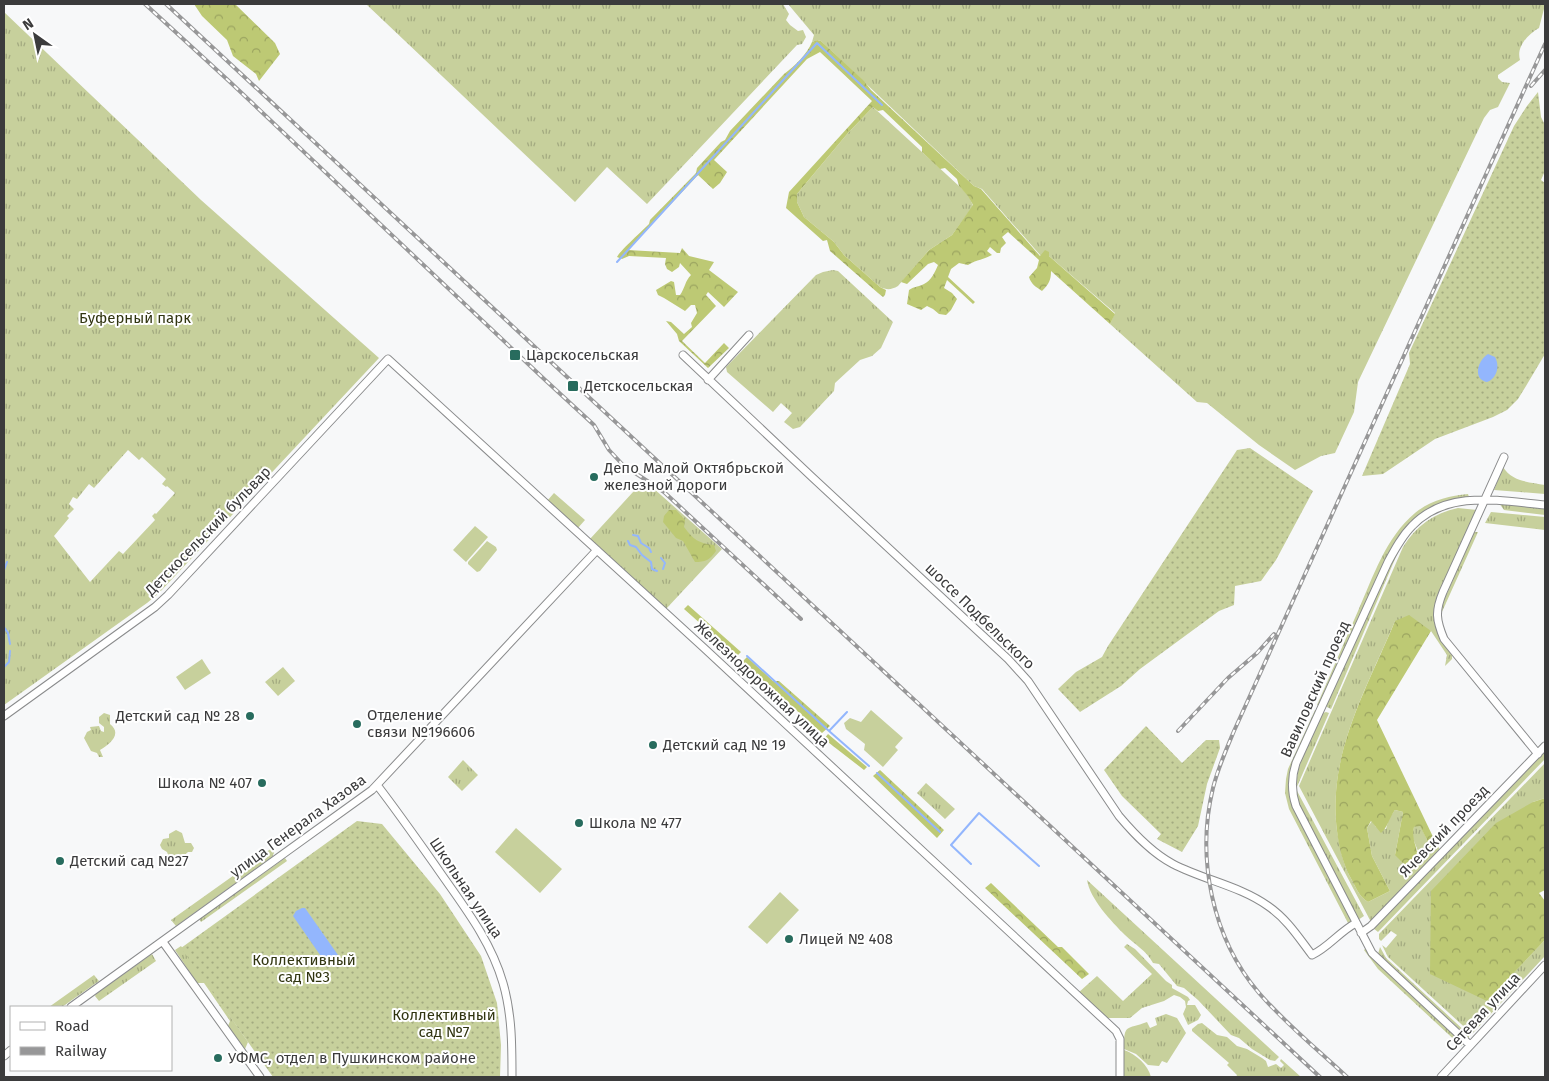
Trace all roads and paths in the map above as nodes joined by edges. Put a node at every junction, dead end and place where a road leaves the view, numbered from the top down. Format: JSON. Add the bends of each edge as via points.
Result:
{"nodes":[{"id":1,"x":749,"y":335,"type":"dead end"},
{"id":2,"x":683,"y":355,"type":"dead end"},
{"id":3,"x":388,"y":359,"type":"joint"},
{"id":4,"x":708,"y":380,"type":"junction"},
{"id":5,"x":1504,"y":457,"type":"dead end"},
{"id":6,"x":1486,"y":499,"type":"junction"},
{"id":7,"x":1545,"y":505,"type":"edge"},
{"id":8,"x":597,"y":550,"type":"junction"},
{"id":9,"x":4,"y":716,"type":"edge"},
{"id":10,"x":1545,"y":746,"type":"edge"},
{"id":11,"x":1538,"y":754,"type":"junction"},
{"id":12,"x":377,"y":785,"type":"junction"},
{"id":13,"x":1356,"y":922,"type":"junction"},
{"id":14,"x":1361,"y":933,"type":"junction"},
{"id":15,"x":163,"y":942,"type":"junction"},
{"id":16,"x":1545,"y":965,"type":"edge"},
{"id":17,"x":72,"y":1006,"type":"edge"},
{"id":18,"x":1470,"y":1045,"type":"junction"},
{"id":19,"x":260,"y":1077,"type":"edge"},
{"id":20,"x":512,"y":1077,"type":"edge"},
{"id":21,"x":1120,"y":1077,"type":"edge"},
{"id":22,"x":1440,"y":1077,"type":"edge"}],
"edges":[{"from":1,"to":4,"type":"street"},
{"from":2,"to":4,"type":"street","name":"шоссе Подбельского"},
{"from":3,"to":8,"type":"street","name":"Железнодорожная улица"},
{"from":3,"to":9,"type":"street","name":"Детскосельский бульвар","via":[[168,595]]},
{"from":4,"to":13,"type":"street","name":"шоссе Подбельского","via":[[1008,659],[1028,681],[1114,809],[1143,842],[1173,864],[1248,894],[1270,907],[1312,955]]},
{"from":5,"to":6,"type":"street"},
{"from":6,"to":7,"type":"street","name":"Вавиловский проезд"},
{"from":6,"to":11,"type":"street","via":[[1436,612],[1447,643]]},
{"from":6,"to":13,"type":"street","name":"Вавиловский проезд","via":[[1442,506],[1421,518],[1404,536],[1388,562],[1293,771],[1292,789],[1296,806]]},
{"from":8,"to":12,"type":"street","name":"улица Генерала Хазова"},
{"from":8,"to":21,"type":"street","name":"Железнодорожная улица","via":[[1116,1031],[1120,1039]]},
{"from":10,"to":11,"type":"street","name":"Ячевский проезд"},
{"from":11,"to":14,"type":"street","name":"Ячевский проезд"},
{"from":12,"to":15,"type":"street","name":"улица Генерала Хазова"},
{"from":12,"to":20,"type":"street","name":"Школьная улица","via":[[470,915],[490,949],[510,1012]]},
{"from":13,"to":14,"type":"street","name":"Вавиловский проезд"},
{"from":14,"to":18,"type":"street","name":"Вавиловский проезд","via":[[1375,956]]},
{"from":15,"to":17,"type":"street","name":"улица Генерала Хазова"},
{"from":15,"to":19,"type":"street"},
{"from":16,"to":18,"type":"street","name":"Сетевая улица"},
{"from":18,"to":22,"type":"street","name":"Сетевая улица"}]}
